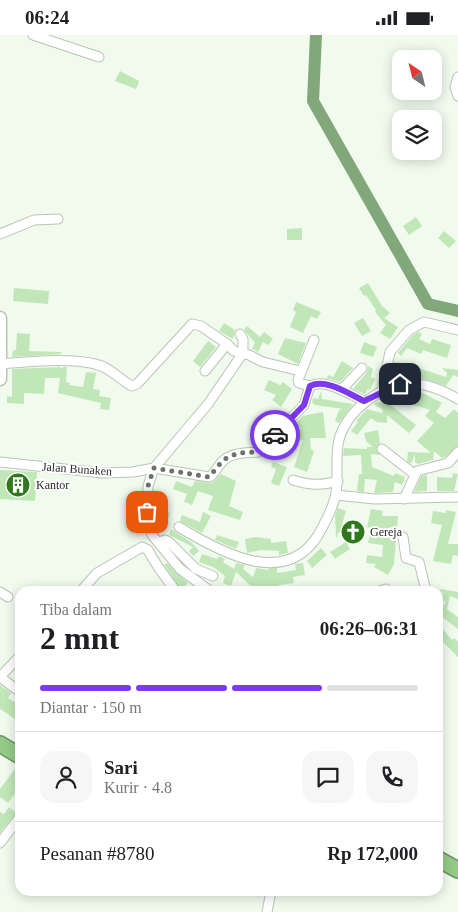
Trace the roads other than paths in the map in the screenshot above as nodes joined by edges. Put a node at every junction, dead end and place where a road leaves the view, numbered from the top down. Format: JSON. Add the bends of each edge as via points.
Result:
{"nodes":[{"id":1,"x":33,"y":35,"type":"edge"},
{"id":2,"x":98,"y":57,"type":"dead end"},
{"id":3,"x":458,"y":77,"type":"edge"},
{"id":4,"x":458,"y":96,"type":"edge"},
{"id":5,"x":58,"y":219,"type":"dead end"},
{"id":6,"x":0,"y":234,"type":"edge"},
{"id":7,"x":0,"y":318,"type":"edge"},
{"id":8,"x":458,"y":330,"type":"edge"},
{"id":9,"x":240,"y":334,"type":"dead end"},
{"id":10,"x":314,"y":341,"type":"dead end"},
{"id":11,"x":227,"y":344,"type":"junction"},
{"id":12,"x":243,"y":353,"type":"junction"},
{"id":13,"x":0,"y":364,"type":"edge"},
{"id":14,"x":362,"y":368,"type":"dead end"},
{"id":15,"x":205,"y":371,"type":"dead end"},
{"id":16,"x":300,"y":371,"type":"junction"},
{"id":17,"x":0,"y":379,"type":"edge"},
{"id":18,"x":310,"y":386,"type":"junction"},
{"id":19,"x":341,"y":390,"type":"junction"},
{"id":20,"x":382,"y":391,"type":"junction"},
{"id":21,"x":458,"y":399,"type":"edge"},
{"id":22,"x":364,"y":401,"type":"junction"},
{"id":23,"x":382,"y":449,"type":"dead end"},
{"id":24,"x":458,"y":452,"type":"edge"},
{"id":25,"x":0,"y":462,"type":"edge"},
{"id":26,"x":154,"y":468,"type":"junction"},
{"id":27,"x":414,"y":474,"type":"junction"},
{"id":28,"x":293,"y":480,"type":"dead end"},
{"id":29,"x":338,"y":481,"type":"junction"},
{"id":30,"x":336,"y":495,"type":"junction"},
{"id":31,"x":458,"y":497,"type":"edge"},
{"id":32,"x":404,"y":499,"type":"junction"},
{"id":33,"x":179,"y":527,"type":"dead end"},
{"id":34,"x":402,"y":537,"type":"dead end"},
{"id":35,"x":155,"y":538,"type":"junction"},
{"id":36,"x":213,"y":576,"type":"dead end"},
{"id":37,"x":85,"y":586,"type":"edge"},
{"id":38,"x":173,"y":586,"type":"edge"},
{"id":39,"x":203,"y":586,"type":"edge"},
{"id":40,"x":425,"y":586,"type":"edge"},
{"id":41,"x":15,"y":661,"type":"edge"},
{"id":42,"x":0,"y":677,"type":"edge"},
{"id":43,"x":15,"y":689,"type":"edge"},
{"id":44,"x":0,"y":744,"type":"edge"},
{"id":45,"x":15,"y":752,"type":"edge"},
{"id":46,"x":15,"y":824,"type":"edge"},
{"id":47,"x":0,"y":843,"type":"edge"},
{"id":48,"x":443,"y":862,"type":"edge"},
{"id":49,"x":458,"y":870,"type":"edge"},
{"id":50,"x":270,"y":896,"type":"edge"},
{"id":51,"x":267,"y":912,"type":"edge"}],
"edges":[{"from":1,"to":2,"type":"street"},
{"from":3,"to":4,"type":"street","via":[[455,87]]},
{"from":5,"to":6,"type":"street","via":[[34,220]]},
{"from":7,"to":13,"type":"main road"},
{"from":8,"to":20,"type":"street","via":[[424,322],[409,330],[390,352]]},
{"from":9,"to":12,"type":"street"},
{"from":10,"to":16,"type":"street"},
{"from":11,"to":12,"type":"street","via":[[234,351]]},
{"from":11,"to":13,"type":"street","via":[[201,326],[192,324],[132,386],[95,364],[57,361]]},
{"from":11,"to":15,"type":"street"},
{"from":12,"to":16,"type":"street","via":[[263,362]]},
{"from":12,"to":26,"type":"street","via":[[212,399]]},
{"from":13,"to":17,"type":"main road"},
{"from":14,"to":19,"type":"street"},
{"from":16,"to":18,"type":"street","via":[[298,381]]},
{"from":18,"to":19,"type":"street","via":[[318,383]]},
{"from":18,"to":26,"type":"street","name":"Jalan Bunaken","via":[[304,405],[258,452],[238,453],[223,460],[209,477]]},
{"from":19,"to":22,"type":"street"},
{"from":20,"to":21,"type":"street","via":[[394,385],[412,383]]},
{"from":20,"to":22,"type":"street"},
{"from":22,"to":29,"type":"street","via":[[340,438]]},
{"from":23,"to":27,"type":"street"},
{"from":24,"to":27,"type":"street","via":[[448,463],[437,468],[419,469]]},
{"from":25,"to":26,"type":"street","name":"Jalan Bunaken","via":[[102,473]]},
{"from":26,"to":35,"type":"street","via":[[147,504],[148,527]]},
{"from":27,"to":32,"type":"street"},
{"from":28,"to":29,"type":"street","via":[[316,485]]},
{"from":29,"to":30,"type":"street"},
{"from":30,"to":32,"type":"street"},
{"from":30,"to":33,"type":"street","via":[[314,543],[294,560],[258,561],[241,557],[210,546]]},
{"from":31,"to":32,"type":"street"},
{"from":34,"to":40,"type":"street","via":[[406,559],[419,562]]},
{"from":35,"to":36,"type":"street","via":[[169,542],[196,569]]},
{"from":35,"to":39,"type":"street","via":[[180,569]]},
{"from":37,"to":38,"type":"street","via":[[97,573],[142,547],[148,550],[161,574]]},
{"from":41,"to":42,"type":"street"},
{"from":42,"to":43,"type":"street"},
{"from":44,"to":45,"type":"highway"},
{"from":46,"to":47,"type":"street"},
{"from":48,"to":49,"type":"highway"},
{"from":50,"to":51,"type":"street"}]}
